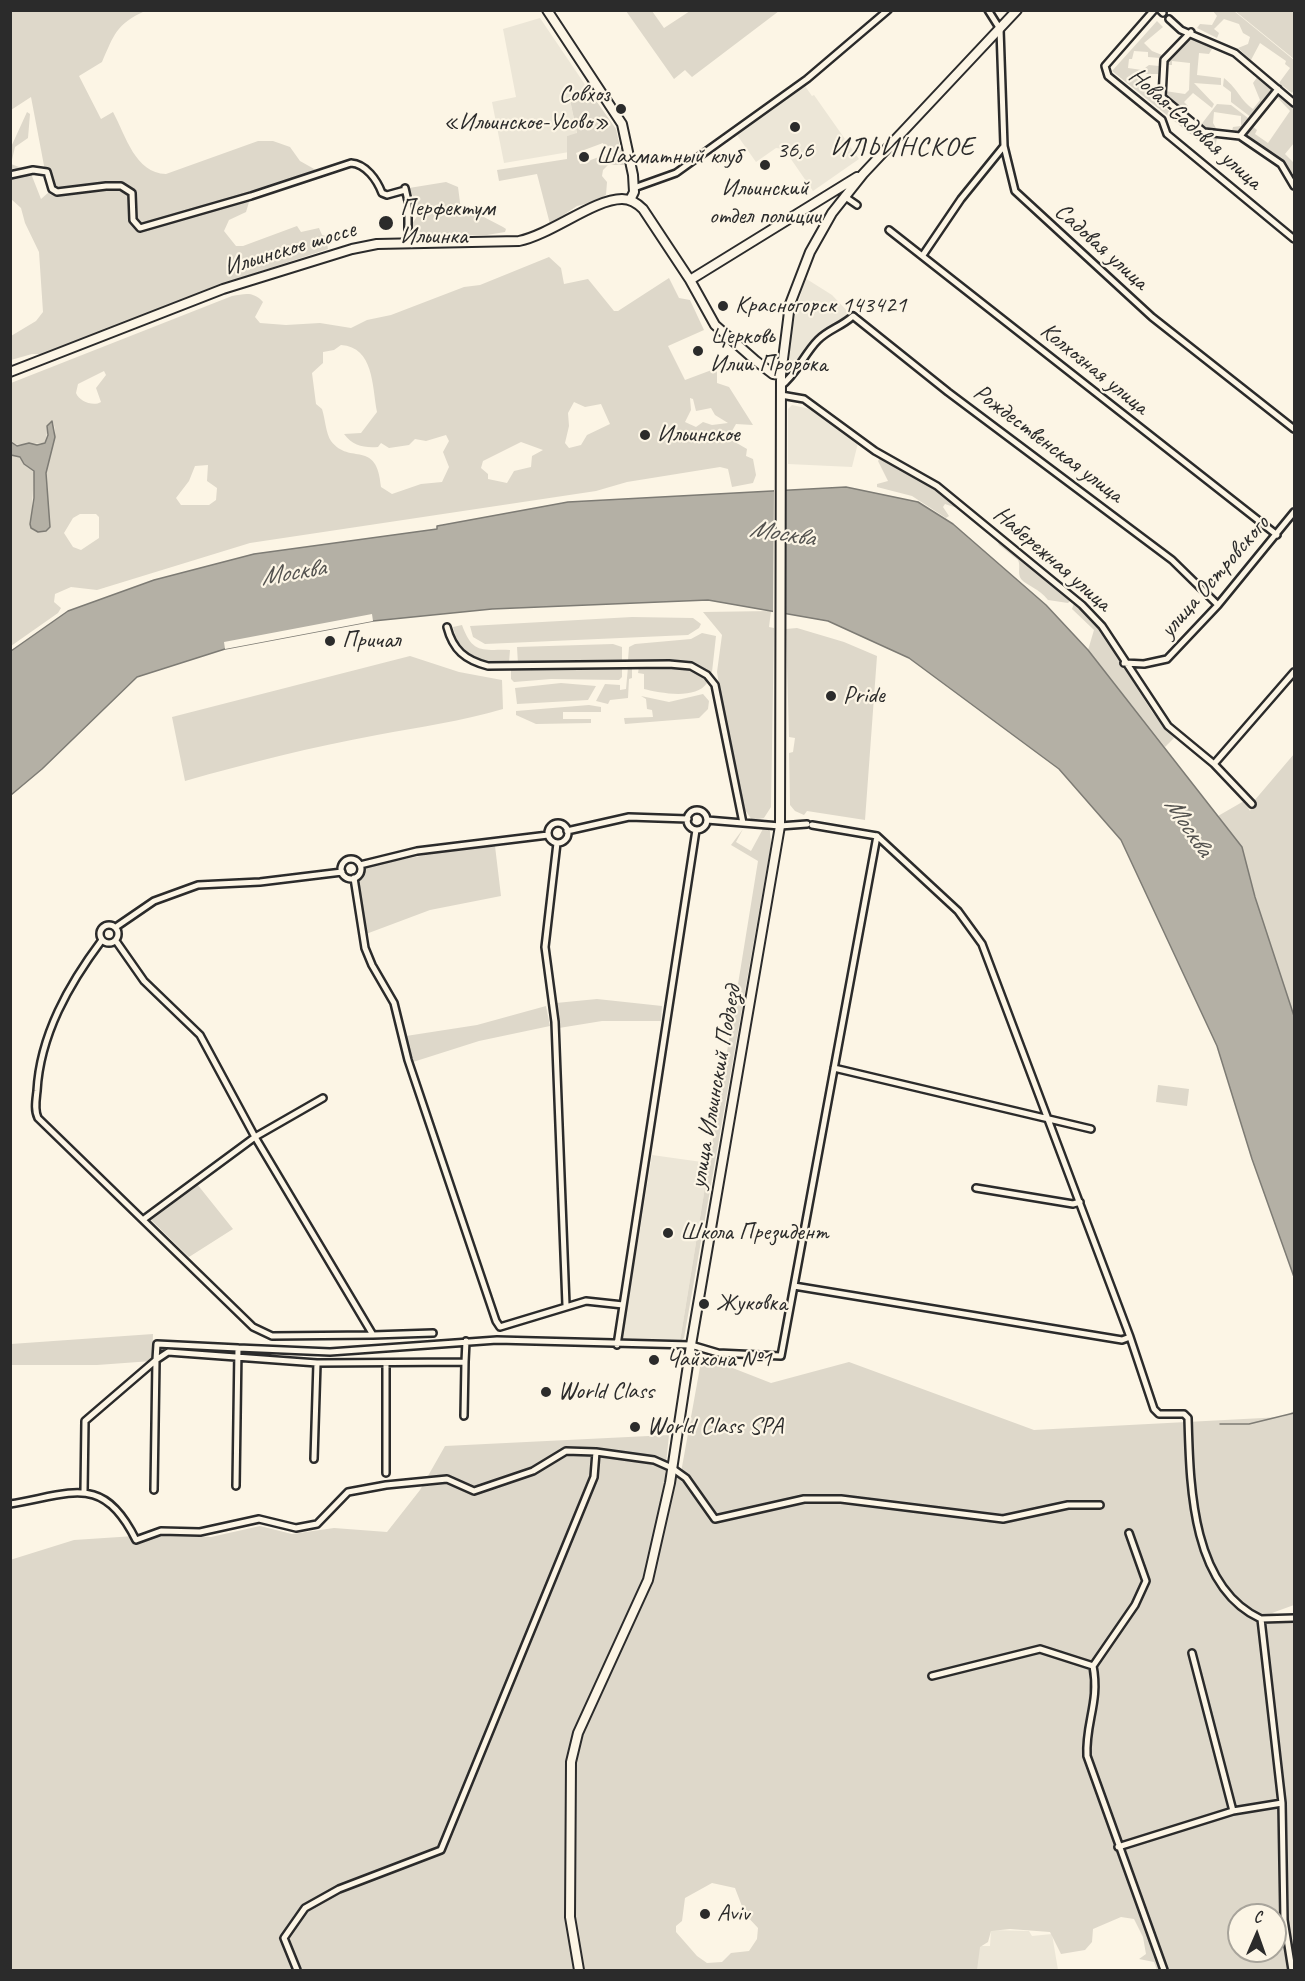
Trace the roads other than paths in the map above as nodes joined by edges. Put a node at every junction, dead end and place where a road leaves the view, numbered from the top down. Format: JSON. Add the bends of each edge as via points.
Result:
{"nodes":[{"id":1,"x":548,"y":10,"type":"edge"},
{"id":2,"x":888,"y":10,"type":"edge"},
{"id":3,"x":988,"y":10,"type":"edge"},
{"id":4,"x":1017,"y":10,"type":"edge"},
{"id":5,"x":1154,"y":10,"type":"edge"},
{"id":6,"x":1169,"y":19,"type":"dead end"},
{"id":7,"x":1000,"y":29,"type":"junction"},
{"id":8,"x":1191,"y":32,"type":"junction"},
{"id":9,"x":1278,"y":89,"type":"junction"},
{"id":10,"x":1294,"y":103,"type":"edge"},
{"id":11,"x":1240,"y":136,"type":"junction"},
{"id":12,"x":1004,"y":146,"type":"junction"},
{"id":13,"x":863,"y":174,"type":"junction"},
{"id":14,"x":10,"y":175,"type":"edge"},
{"id":15,"x":1292,"y":176,"type":"edge"},
{"id":16,"x":1294,"y":186,"type":"edge"},
{"id":17,"x":634,"y":188,"type":"junction"},
{"id":18,"x":844,"y":196,"type":"junction"},
{"id":19,"x":630,"y":200,"type":"junction"},
{"id":20,"x":857,"y":205,"type":"dead end"},
{"id":21,"x":889,"y":230,"type":"dead end"},
{"id":22,"x":1294,"y":238,"type":"edge"},
{"id":23,"x":408,"y":243,"type":"junction"},
{"id":24,"x":923,"y":255,"type":"junction"},
{"id":25,"x":690,"y":280,"type":"junction"},
{"id":26,"x":10,"y":372,"type":"edge"},
{"id":27,"x":781,"y":375,"type":"junction"},
{"id":28,"x":781,"y":386,"type":"junction"},
{"id":29,"x":781,"y":395,"type":"junction"},
{"id":30,"x":1294,"y":429,"type":"edge"},
{"id":31,"x":1294,"y":512,"type":"edge"},
{"id":32,"x":1277,"y":535,"type":"junction"},
{"id":33,"x":1218,"y":605,"type":"junction"},
{"id":34,"x":447,"y":627,"type":"dead end"},
{"id":35,"x":1124,"y":663,"type":"junction"},
{"id":36,"x":1294,"y":672,"type":"edge"},
{"id":37,"x":1214,"y":764,"type":"junction"},
{"id":38,"x":1252,"y":804,"type":"dead end"},
{"id":39,"x":688,"y":819,"type":"junction"},
{"id":40,"x":707,"y":820,"type":"junction"},
{"id":41,"x":743,"y":823,"type":"junction"},
{"id":42,"x":780,"y":826,"type":"junction"},
{"id":43,"x":696,"y":830,"type":"junction"},
{"id":44,"x":567,"y":831,"type":"junction"},
{"id":45,"x":548,"y":835,"type":"junction"},
{"id":46,"x":877,"y":836,"type":"junction"},
{"id":47,"x":557,"y":843,"type":"junction"},
{"id":48,"x":360,"y":865,"type":"junction"},
{"id":49,"x":342,"y":872,"type":"junction"},
{"id":50,"x":354,"y":878,"type":"junction"},
{"id":51,"x":116,"y":927,"type":"junction"},
{"id":52,"x":102,"y":940,"type":"junction"},
{"id":53,"x":116,"y":941,"type":"junction"},
{"id":54,"x":834,"y":1068,"type":"junction"},
{"id":55,"x":323,"y":1098,"type":"dead end"},
{"id":56,"x":1048,"y":1119,"type":"junction"},
{"id":57,"x":1091,"y":1129,"type":"dead end"},
{"id":58,"x":255,"y":1137,"type":"junction"},
{"id":59,"x":976,"y":1188,"type":"dead end"},
{"id":60,"x":1080,"y":1202,"type":"junction"},
{"id":61,"x":144,"y":1219,"type":"junction"},
{"id":62,"x":794,"y":1286,"type":"junction"},
{"id":63,"x":566,"y":1305,"type":"junction"},
{"id":64,"x":623,"y":1305,"type":"junction"},
{"id":65,"x":432,"y":1333,"type":"dead end"},
{"id":66,"x":373,"y":1335,"type":"junction"},
{"id":67,"x":1130,"y":1337,"type":"junction"},
{"id":68,"x":466,"y":1341,"type":"junction"},
{"id":69,"x":617,"y":1345,"type":"junction"},
{"id":70,"x":691,"y":1345,"type":"junction"},
{"id":71,"x":238,"y":1348,"type":"junction"},
{"id":72,"x":238,"y":1357,"type":"junction"},
{"id":73,"x":156,"y":1360,"type":"junction"},
{"id":74,"x":465,"y":1362,"type":"junction"},
{"id":75,"x":317,"y":1363,"type":"junction"},
{"id":76,"x":386,"y":1364,"type":"junction"},
{"id":77,"x":464,"y":1416,"type":"dead end"},
{"id":78,"x":596,"y":1452,"type":"junction"},
{"id":79,"x":314,"y":1459,"type":"dead end"},
{"id":80,"x":672,"y":1468,"type":"junction"},
{"id":81,"x":386,"y":1473,"type":"dead end"},
{"id":82,"x":236,"y":1486,"type":"dead end"},
{"id":83,"x":154,"y":1490,"type":"dead end"},
{"id":84,"x":84,"y":1492,"type":"junction"},
{"id":85,"x":10,"y":1504,"type":"edge"},
{"id":86,"x":1100,"y":1505,"type":"dead end"},
{"id":87,"x":1129,"y":1533,"type":"dead end"},
{"id":88,"x":1294,"y":1618,"type":"edge"},
{"id":89,"x":1261,"y":1619,"type":"junction"},
{"id":90,"x":1192,"y":1653,"type":"dead end"},
{"id":91,"x":1093,"y":1666,"type":"junction"},
{"id":92,"x":932,"y":1676,"type":"dead end"},
{"id":93,"x":1282,"y":1803,"type":"junction"},
{"id":94,"x":1233,"y":1811,"type":"junction"},
{"id":95,"x":1118,"y":1847,"type":"junction"},
{"id":96,"x":297,"y":1971,"type":"edge"},
{"id":97,"x":579,"y":1971,"type":"edge"},
{"id":98,"x":1164,"y":1971,"type":"edge"},
{"id":99,"x":1292,"y":1971,"type":"edge"}],
"edges":[{"from":1,"to":17,"type":"main road","via":[[622,124]]},
{"from":2,"to":17,"type":"street","via":[[807,79],[676,173]]},
{"from":3,"to":7,"type":"street"},
{"from":4,"to":7,"type":"main road"},
{"from":5,"to":22,"type":"street","name":"Новая Садовая улица","via":[[1105,66],[1108,76],[1162,120],[1167,134]]},
{"from":6,"to":8,"type":"street","via":[[1181,30]]},
{"from":7,"to":12,"type":"street","name":"Садовая улица"},
{"from":7,"to":13,"type":"main road"},
{"from":8,"to":9,"type":"street","via":[[1235,52]]},
{"from":8,"to":11,"type":"street","via":[[1164,60],[1162,97],[1204,132]]},
{"from":9,"to":10,"type":"street"},
{"from":9,"to":11,"type":"street"},
{"from":11,"to":15,"type":"street"},
{"from":12,"to":24,"type":"street"},
{"from":12,"to":30,"type":"street","name":"Садовая улица","via":[[1011,181],[1023,201],[1170,332]]},
{"from":13,"to":18,"type":"main road"},
{"from":13,"to":25,"type":"main road"},
{"from":14,"to":23,"type":"street","via":[[47,171],[52,189],[57,192],[121,186],[132,193],[133,220],[140,228],[358,164],[371,174],[382,194],[405,188]]},
{"from":15,"to":16,"type":"street"},
{"from":17,"to":19,"type":"main road"},
{"from":18,"to":20,"type":"street"},
{"from":18,"to":27,"type":"main road","via":[[815,242],[796,286],[786,327]]},
{"from":19,"to":23,"type":"main road","name":"Ильинское шоссе","via":[[608,202],[538,236],[519,241]]},
{"from":19,"to":25,"type":"main road","via":[[643,209]]},
{"from":21,"to":24,"type":"street","name":"Колхозная улица"},
{"from":23,"to":26,"type":"main road","name":"Ильинское шоссе","via":[[352,249],[223,289]]},
{"from":24,"to":32,"type":"street","name":"Колхозная улица"},
{"from":25,"to":27,"type":"main road","via":[[722,333],[773,374]]},
{"from":27,"to":28,"type":"main road"},
{"from":28,"to":29,"type":"main road"},
{"from":28,"to":33,"type":"street","name":"Рождественская улица","via":[[790,380],[817,341],[831,329],[841,328],[853,316],[1172,560]]},
{"from":29,"to":35,"type":"street","name":"Набережная улица","via":[[804,399],[875,451],[953,498],[1095,618]]},
{"from":29,"to":42,"type":"main road","name":"улица Ильинский Подъезд"},
{"from":31,"to":32,"type":"street","name":"улица Островского"},
{"from":32,"to":33,"type":"street","name":"улица Островского"},
{"from":33,"to":35,"type":"street","name":"улица Островского","via":[[1167,659]]},
{"from":34,"to":41,"type":"street","via":[[461,654],[488,666],[669,664],[691,666],[707,675],[715,684]]},
{"from":35,"to":37,"type":"street","name":"Набережная улица","via":[[1168,726]]},
{"from":36,"to":37,"type":"street"},
{"from":37,"to":38,"type":"street","name":"Набережная улица"},
{"from":39,"to":40,"type":"street","via":[[696,810]]},
{"from":39,"to":43,"type":"street"},
{"from":39,"to":44,"type":"street","via":[[629,818]]},
{"from":40,"to":41,"type":"street"},
{"from":40,"to":43,"type":"street"},
{"from":41,"to":42,"type":"street"},
{"from":42,"to":46,"type":"street","via":[[809,825]]},
{"from":42,"to":70,"type":"main road","name":"улица Ильинский Подъезд"},
{"from":43,"to":64,"type":"street"},
{"from":44,"to":45,"type":"street","via":[[557,824]]},
{"from":44,"to":47,"type":"street","via":[[564,841]]},
{"from":45,"to":47,"type":"street"},
{"from":45,"to":48,"type":"street","via":[[417,851]]},
{"from":46,"to":54,"type":"street"},
{"from":46,"to":56,"type":"street","via":[[977,933]]},
{"from":47,"to":63,"type":"street","via":[[545,947],[555,1022]]},
{"from":48,"to":49,"type":"street","via":[[349,859]]},
{"from":48,"to":50,"type":"street"},
{"from":49,"to":50,"type":"street"},
{"from":49,"to":51,"type":"street","via":[[198,885],[159,899]]},
{"from":50,"to":63,"type":"street","via":[[368,958],[397,1011],[408,1060],[496,1322],[500,1327]]},
{"from":51,"to":52,"type":"street","via":[[102,928]]},
{"from":51,"to":53,"type":"street"},
{"from":52,"to":53,"type":"street"},
{"from":52,"to":61,"type":"street","via":[[78,973],[57,1013],[39,1073],[36,1111],[38,1118]]},
{"from":53,"to":58,"type":"street","via":[[144,981],[200,1035]]},
{"from":54,"to":56,"type":"street"},
{"from":54,"to":62,"type":"street"},
{"from":55,"to":58,"type":"street"},
{"from":56,"to":57,"type":"street"},
{"from":56,"to":60,"type":"street"},
{"from":58,"to":61,"type":"street"},
{"from":58,"to":66,"type":"street"},
{"from":59,"to":60,"type":"street"},
{"from":60,"to":67,"type":"street"},
{"from":61,"to":66,"type":"street","via":[[254,1327],[272,1336]]},
{"from":62,"to":67,"type":"street","via":[[1122,1340]]},
{"from":62,"to":70,"type":"street","via":[[781,1356],[718,1353]]},
{"from":63,"to":64,"type":"street","via":[[586,1300]]},
{"from":64,"to":69,"type":"street"},
{"from":65,"to":66,"type":"street"},
{"from":67,"to":89,"type":"street","via":[[1154,1409],[1159,1414],[1184,1414],[1188,1418],[1191,1487],[1201,1544],[1226,1593],[1242,1610]]},
{"from":68,"to":69,"type":"street"},
{"from":68,"to":71,"type":"street","via":[[330,1352]]},
{"from":68,"to":74,"type":"street"},
{"from":69,"to":70,"type":"street"},
{"from":70,"to":80,"type":"main road","name":"улица Ильинский Подъезд"},
{"from":71,"to":72,"type":"street"},
{"from":71,"to":73,"type":"street","via":[[157,1344]]},
{"from":72,"to":73,"type":"street","via":[[168,1352]]},
{"from":72,"to":75,"type":"street"},
{"from":72,"to":82,"type":"street"},
{"from":73,"to":83,"type":"street"},
{"from":73,"to":84,"type":"street","via":[[85,1421]]},
{"from":74,"to":76,"type":"street"},
{"from":74,"to":77,"type":"street"},
{"from":75,"to":76,"type":"street"},
{"from":75,"to":79,"type":"street"},
{"from":76,"to":81,"type":"street"},
{"from":78,"to":80,"type":"street","via":[[654,1460]]},
{"from":78,"to":84,"type":"street","via":[[566,1451],[533,1471],[474,1491],[447,1479],[348,1492],[317,1524],[296,1528],[259,1519],[200,1532],[161,1531],[136,1540],[113,1503]]},
{"from":78,"to":96,"type":"street","via":[[594,1477],[441,1850],[339,1889],[305,1908],[284,1938]]},
{"from":80,"to":86,"type":"street","via":[[686,1478],[715,1519],[804,1499],[841,1499],[1003,1519],[1068,1504]]},
{"from":80,"to":97,"type":"main road","name":"улица Ильинский Подъезд","via":[[648,1580],[578,1733],[571,1762],[570,1917]]},
{"from":84,"to":85,"type":"street"},
{"from":87,"to":91,"type":"street","via":[[1146,1581],[1135,1605]]},
{"from":88,"to":89,"type":"street"},
{"from":89,"to":93,"type":"street"},
{"from":90,"to":94,"type":"street"},
{"from":91,"to":92,"type":"street","via":[[1040,1649]]},
{"from":91,"to":95,"type":"street","via":[[1097,1689],[1086,1738],[1087,1756]]},
{"from":93,"to":94,"type":"street"},
{"from":93,"to":99,"type":"street","via":[[1284,1920]]},
{"from":94,"to":95,"type":"street"},
{"from":95,"to":98,"type":"street"}]}
